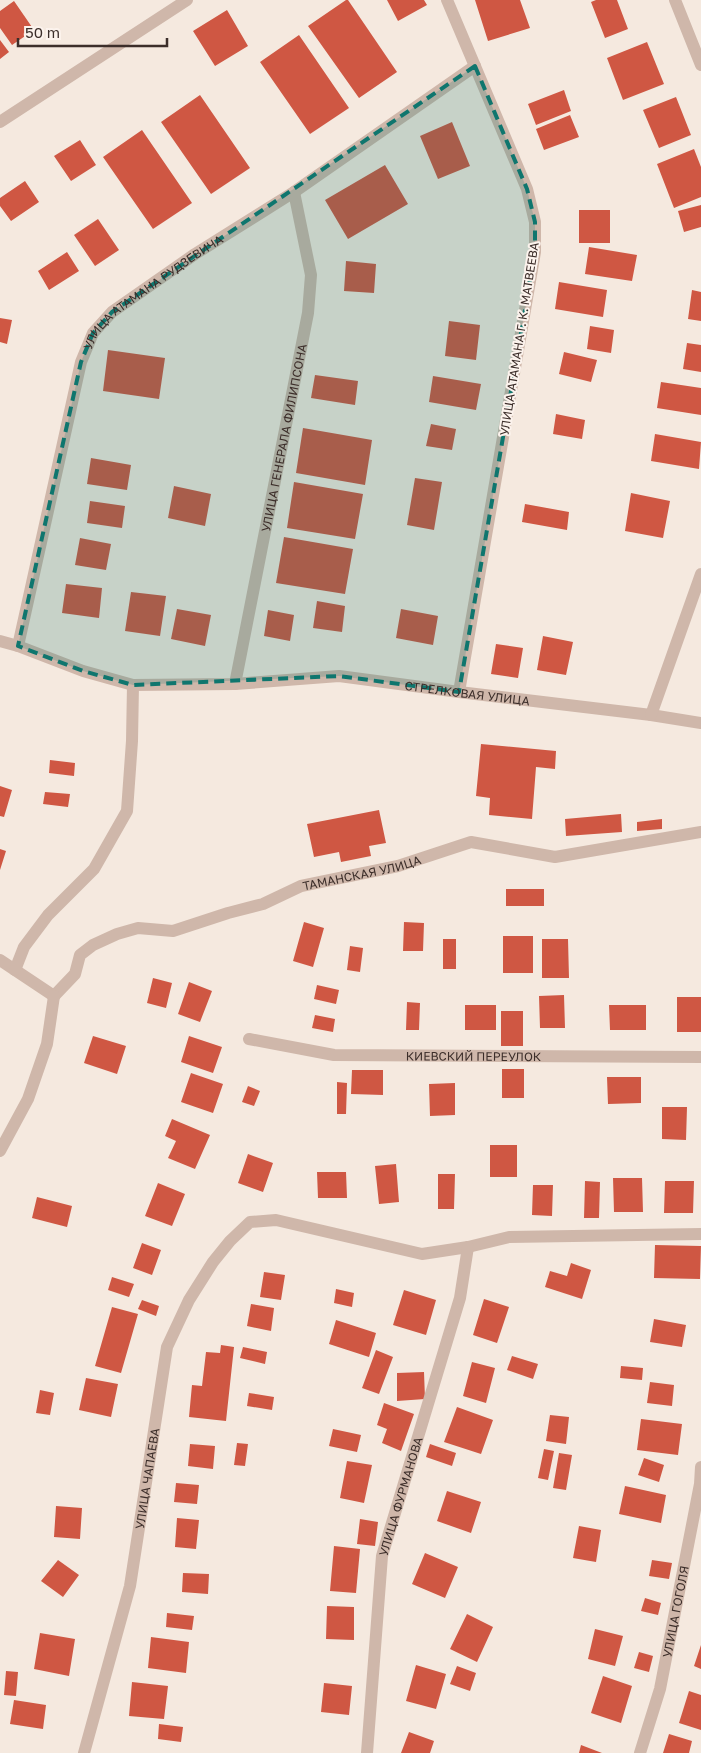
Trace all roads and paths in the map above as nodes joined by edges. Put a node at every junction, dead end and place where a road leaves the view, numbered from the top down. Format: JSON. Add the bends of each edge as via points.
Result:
{"nodes":[{"id":1,"x":186,"y":0,"type":"edge"},
{"id":2,"x":447,"y":0,"type":"edge"},
{"id":3,"x":675,"y":0,"type":"edge"},
{"id":4,"x":701,"y":65,"type":"edge"},
{"id":5,"x":475,"y":66,"type":"junction"},
{"id":6,"x":0,"y":122,"type":"edge"},
{"id":7,"x":294,"y":192,"type":"junction"},
{"id":8,"x":701,"y":574,"type":"edge"},
{"id":9,"x":0,"y":641,"type":"edge"},
{"id":10,"x":18,"y":646,"type":"junction"},
{"id":11,"x":235,"y":684,"type":"junction"},
{"id":12,"x":133,"y":685,"type":"junction"},
{"id":13,"x":459,"y":692,"type":"junction"},
{"id":14,"x":650,"y":715,"type":"junction"},
{"id":15,"x":701,"y":723,"type":"edge"},
{"id":16,"x":701,"y":832,"type":"edge"},
{"id":17,"x":0,"y":960,"type":"edge"},
{"id":18,"x":15,"y":970,"type":"junction"},
{"id":19,"x":54,"y":996,"type":"junction"},
{"id":20,"x":248,"y":1039,"type":"dead end"},
{"id":21,"x":701,"y":1057,"type":"edge"},
{"id":22,"x":0,"y":1151,"type":"edge"},
{"id":23,"x":701,"y":1234,"type":"edge"},
{"id":24,"x":468,"y":1247,"type":"junction"},
{"id":25,"x":701,"y":1467,"type":"edge"},
{"id":26,"x":84,"y":1753,"type":"edge"},
{"id":27,"x":367,"y":1753,"type":"edge"},
{"id":28,"x":640,"y":1753,"type":"edge"}],
"edges":[{"from":1,"to":6,"type":"street"},
{"from":2,"to":5,"type":"street","name":"УЛИЦА АТАМАНА Г. К. МАТВЕЕВА"},
{"from":3,"to":4,"type":"street"},
{"from":5,"to":7,"type":"street","name":"УЛИЦА АТАМАНА РУДЗЕВИЧА"},
{"from":5,"to":13,"type":"street","name":"УЛИЦА АТАМАНА Г. К. МАТВЕЕВА","via":[[527,189],[535,222],[535,252]]},
{"from":7,"to":10,"type":"street","name":"УЛИЦА АТАМАНА РУДЗЕВИЧА","via":[[146,288],[112,312],[93,333],[81,362]]},
{"from":7,"to":11,"type":"street","name":"УЛИЦА ГЕНЕРАЛА ФИЛИПСОНА","via":[[311,275],[308,312]]},
{"from":8,"to":14,"type":"street"},
{"from":9,"to":10,"type":"street","name":"СТРЕЛКОВАЯ УЛИЦА"},
{"from":10,"to":12,"type":"street","name":"СТРЕЛКОВАЯ УЛИЦА","via":[[82,671]]},
{"from":11,"to":12,"type":"street","name":"СТРЕЛКОВАЯ УЛИЦА"},
{"from":11,"to":13,"type":"street","name":"СТРЕЛКОВАЯ УЛИЦА","via":[[339,676]]},
{"from":12,"to":18,"type":"street","via":[[127,811],[94,869],[48,915],[24,947]]},
{"from":13,"to":14,"type":"street","name":"СТРЕЛКОВАЯ УЛИЦА"},
{"from":14,"to":15,"type":"street","name":"СТРЕЛКОВАЯ УЛИЦА"},
{"from":16,"to":19,"type":"street","name":"ТАМАНСКАЯ УЛИЦА","via":[[555,857],[471,842],[398,866],[301,886],[263,904],[173,930],[138,928],[117,934],[80,955],[75,974]]},
{"from":17,"to":18,"type":"street"},
{"from":18,"to":19,"type":"street"},
{"from":19,"to":22,"type":"street","via":[[47,1044],[28,1099]]},
{"from":20,"to":21,"type":"street","name":"КИЕВСКИЙ ПЕРЕУЛОК","via":[[334,1056]]},
{"from":23,"to":24,"type":"street","via":[[508,1237]]},
{"from":24,"to":26,"type":"street","name":"УЛИЦА ЧАПАЕВА","via":[[422,1254],[276,1220],[250,1222],[213,1262],[189,1300],[167,1347],[130,1586]]},
{"from":24,"to":27,"type":"street","name":"УЛИЦА ФУРМАНОВА","via":[[460,1298],[382,1556]]},
{"from":25,"to":28,"type":"street","name":"УЛИЦА ГОГОЛЯ","via":[[660,1689]]}]}
